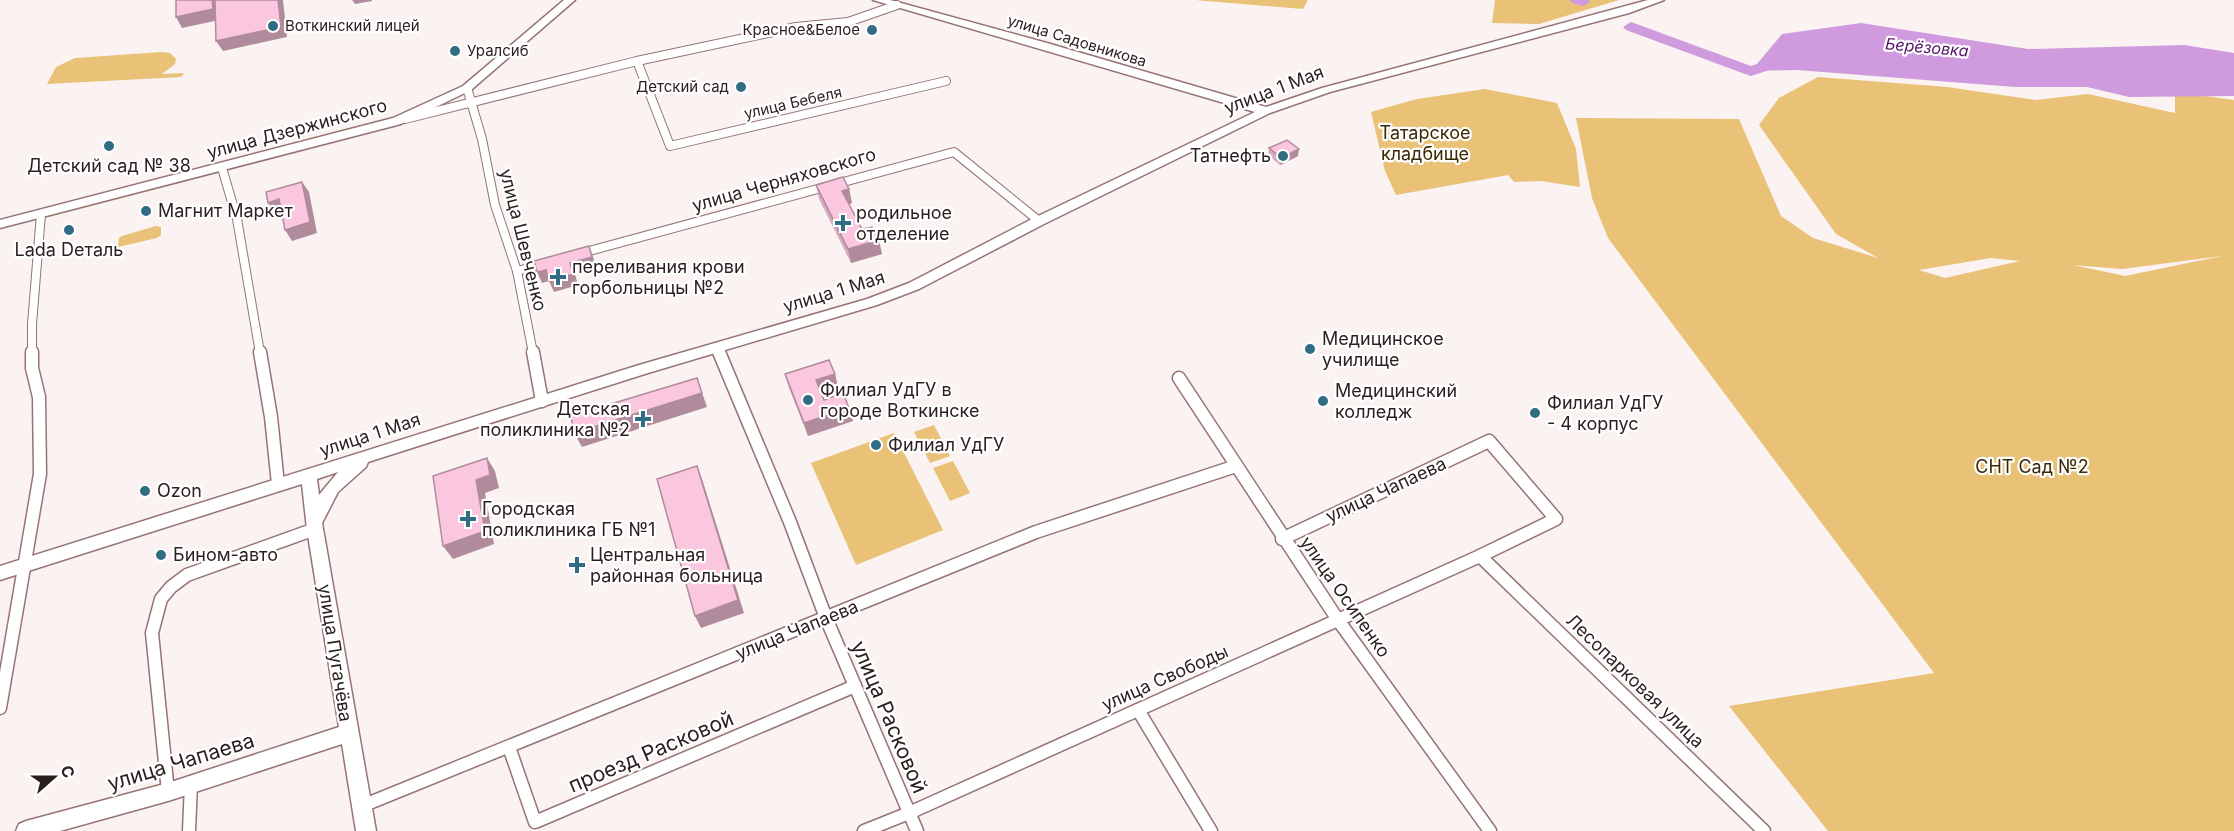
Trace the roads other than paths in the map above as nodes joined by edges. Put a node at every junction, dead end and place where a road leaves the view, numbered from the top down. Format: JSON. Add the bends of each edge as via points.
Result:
{"nodes":[{"id":1,"x":570,"y":0,"type":"edge"},
{"id":2,"x":878,"y":0,"type":"edge"},
{"id":3,"x":1659,"y":0,"type":"edge"},
{"id":4,"x":897,"y":5,"type":"junction"},
{"id":5,"x":637,"y":61,"type":"junction"},
{"id":6,"x":946,"y":81,"type":"dead end"},
{"id":7,"x":467,"y":88,"type":"junction"},
{"id":8,"x":471,"y":102,"type":"junction"},
{"id":9,"x":1266,"y":111,"type":"junction"},
{"id":10,"x":397,"y":121,"type":"junction"},
{"id":11,"x":222,"y":168,"type":"junction"},
{"id":12,"x":41,"y":214,"type":"junction"},
{"id":13,"x":1039,"y":221,"type":"junction"},
{"id":14,"x":0,"y":224,"type":"edge"},
{"id":15,"x":570,"y":257,"type":"edge"},
{"id":16,"x":559,"y":260,"type":"edge"},
{"id":17,"x":517,"y":272,"type":"junction"},
{"id":18,"x":717,"y":347,"type":"junction"},
{"id":19,"x":1179,"y":378,"type":"dead end"},
{"id":20,"x":542,"y":401,"type":"junction"},
{"id":21,"x":1489,"y":441,"type":"joint"},
{"id":22,"x":375,"y":453,"type":"junction"},
{"id":23,"x":1236,"y":466,"type":"junction"},
{"id":24,"x":309,"y":474,"type":"junction"},
{"id":25,"x":278,"y":484,"type":"junction"},
{"id":26,"x":315,"y":526,"type":"junction"},
{"id":27,"x":1282,"y":539,"type":"junction"},
{"id":28,"x":1480,"y":556,"type":"junction"},
{"id":29,"x":23,"y":566,"type":"junction"},
{"id":30,"x":0,"y":573,"type":"edge"},
{"id":31,"x":826,"y":618,"type":"junction"},
{"id":32,"x":1338,"y":620,"type":"junction"},
{"id":33,"x":855,"y":686,"type":"junction"},
{"id":34,"x":0,"y":708,"type":"edge"},
{"id":35,"x":1138,"y":710,"type":"junction"},
{"id":36,"x":348,"y":733,"type":"junction"},
{"id":37,"x":509,"y":747,"type":"junction"},
{"id":38,"x":191,"y":784,"type":"junction"},
{"id":39,"x":168,"y":792,"type":"junction"},
{"id":40,"x":362,"y":806,"type":"junction"},
{"id":41,"x":909,"y":813,"type":"junction"},
{"id":42,"x":26,"y":831,"type":"edge"},
{"id":43,"x":189,"y":831,"type":"edge"},
{"id":44,"x":366,"y":831,"type":"edge"},
{"id":45,"x":864,"y":831,"type":"edge"},
{"id":46,"x":917,"y":831,"type":"edge"},
{"id":47,"x":1211,"y":831,"type":"edge"},
{"id":48,"x":1490,"y":831,"type":"edge"},
{"id":49,"x":1764,"y":831,"type":"edge"}],
"edges":[{"from":1,"to":7,"type":"main road","name":"улица Дзержинского"},
{"from":2,"to":4,"type":"main road","name":"улица Садовникова"},
{"from":3,"to":9,"type":"main road","name":"улица 1 Мая","via":[[1326,90]]},
{"from":4,"to":5,"type":"street","via":[[875,16],[819,27],[796,27]]},
{"from":4,"to":9,"type":"main road","name":"улица Садовникова"},
{"from":5,"to":6,"type":"street","name":"улица Бебеля","via":[[670,146]]},
{"from":5,"to":8,"type":"street"},
{"from":7,"to":8,"type":"street","name":"улица Шевченко"},
{"from":7,"to":10,"type":"main road","name":"улица Дзержинского"},
{"from":8,"to":10,"type":"street"},
{"from":8,"to":17,"type":"street","name":"улица Шевченко","via":[[495,205]]},
{"from":9,"to":13,"type":"main road","name":"улица 1 Мая"},
{"from":10,"to":11,"type":"main road","name":"улица Дзержинского"},
{"from":11,"to":12,"type":"main road","name":"улица Дзержинского"},
{"from":11,"to":25,"type":"street","via":[[234,197],[242,237]]},
{"from":12,"to":14,"type":"main road","name":"улица Дзержинского"},
{"from":12,"to":29,"type":"street","via":[[32,324],[32,368],[39,397],[40,474]]},
{"from":13,"to":15,"type":"street","name":"улица Черняховского","via":[[954,152]]},
{"from":13,"to":18,"type":"main road","name":"улица 1 Мая","via":[[914,286]]},
{"from":16,"to":17,"type":"street"},
{"from":17,"to":20,"type":"street","name":"улица Шевченко"},
{"from":18,"to":20,"type":"main road","name":"улица 1 Мая"},
{"from":18,"to":31,"type":"street","name":"улица Расковой"},
{"from":19,"to":23,"type":"street","name":"улица Осипенко"},
{"from":20,"to":22,"type":"main road","name":"улица 1 Мая"},
{"from":21,"to":27,"type":"street","name":"улица Чапаева"},
{"from":21,"to":28,"type":"street","name":"улица Свободы","via":[[1556,519]]},
{"from":22,"to":24,"type":"main road","name":"улица 1 Мая"},
{"from":22,"to":26,"type":"main road","via":[[333,484],[321,502]]},
{"from":23,"to":27,"type":"street","name":"улица Осипенко"},
{"from":23,"to":31,"type":"street","name":"улица Чапаева","via":[[1036,532]]},
{"from":24,"to":25,"type":"main road","name":"улица 1 Мая"},
{"from":24,"to":26,"type":"main road","name":"улица Пугачёва"},
{"from":25,"to":29,"type":"main road","name":"улица 1 Мая"},
{"from":26,"to":36,"type":"main road","name":"улица Пугачёва"},
{"from":26,"to":39,"type":"street","via":[[187,575],[160,598],[152,633]]},
{"from":27,"to":32,"type":"street","name":"улица Осипенко"},
{"from":28,"to":32,"type":"street","name":"улица Свободы"},
{"from":28,"to":49,"type":"street","name":"Лесопарковая улица"},
{"from":29,"to":30,"type":"main road","name":"улица 1 Мая"},
{"from":29,"to":34,"type":"street"},
{"from":31,"to":33,"type":"street","name":"улица Расковой"},
{"from":31,"to":37,"type":"street","name":"улица Чапаева"},
{"from":32,"to":35,"type":"street","name":"улица Свободы"},
{"from":32,"to":48,"type":"street","name":"улица Осипенко"},
{"from":33,"to":37,"type":"street","name":"проезд Расковой","via":[[535,822]]},
{"from":33,"to":41,"type":"street","name":"улица Расковой"},
{"from":35,"to":41,"type":"street","name":"улица Свободы"},
{"from":35,"to":47,"type":"street"},
{"from":36,"to":38,"type":"main road","name":"улица Чапаева"},
{"from":36,"to":40,"type":"main road","name":"улица Пугачёва"},
{"from":37,"to":40,"type":"street","name":"улица Чапаева"},
{"from":38,"to":39,"type":"main road","name":"улица Чапаева"},
{"from":38,"to":43,"type":"street"},
{"from":39,"to":42,"type":"main road","name":"улица Чапаева"},
{"from":40,"to":44,"type":"main road","name":"улица Пугачёва"},
{"from":41,"to":45,"type":"street","name":"улица Свободы"},
{"from":41,"to":46,"type":"street","name":"улица Расковой"}]}
